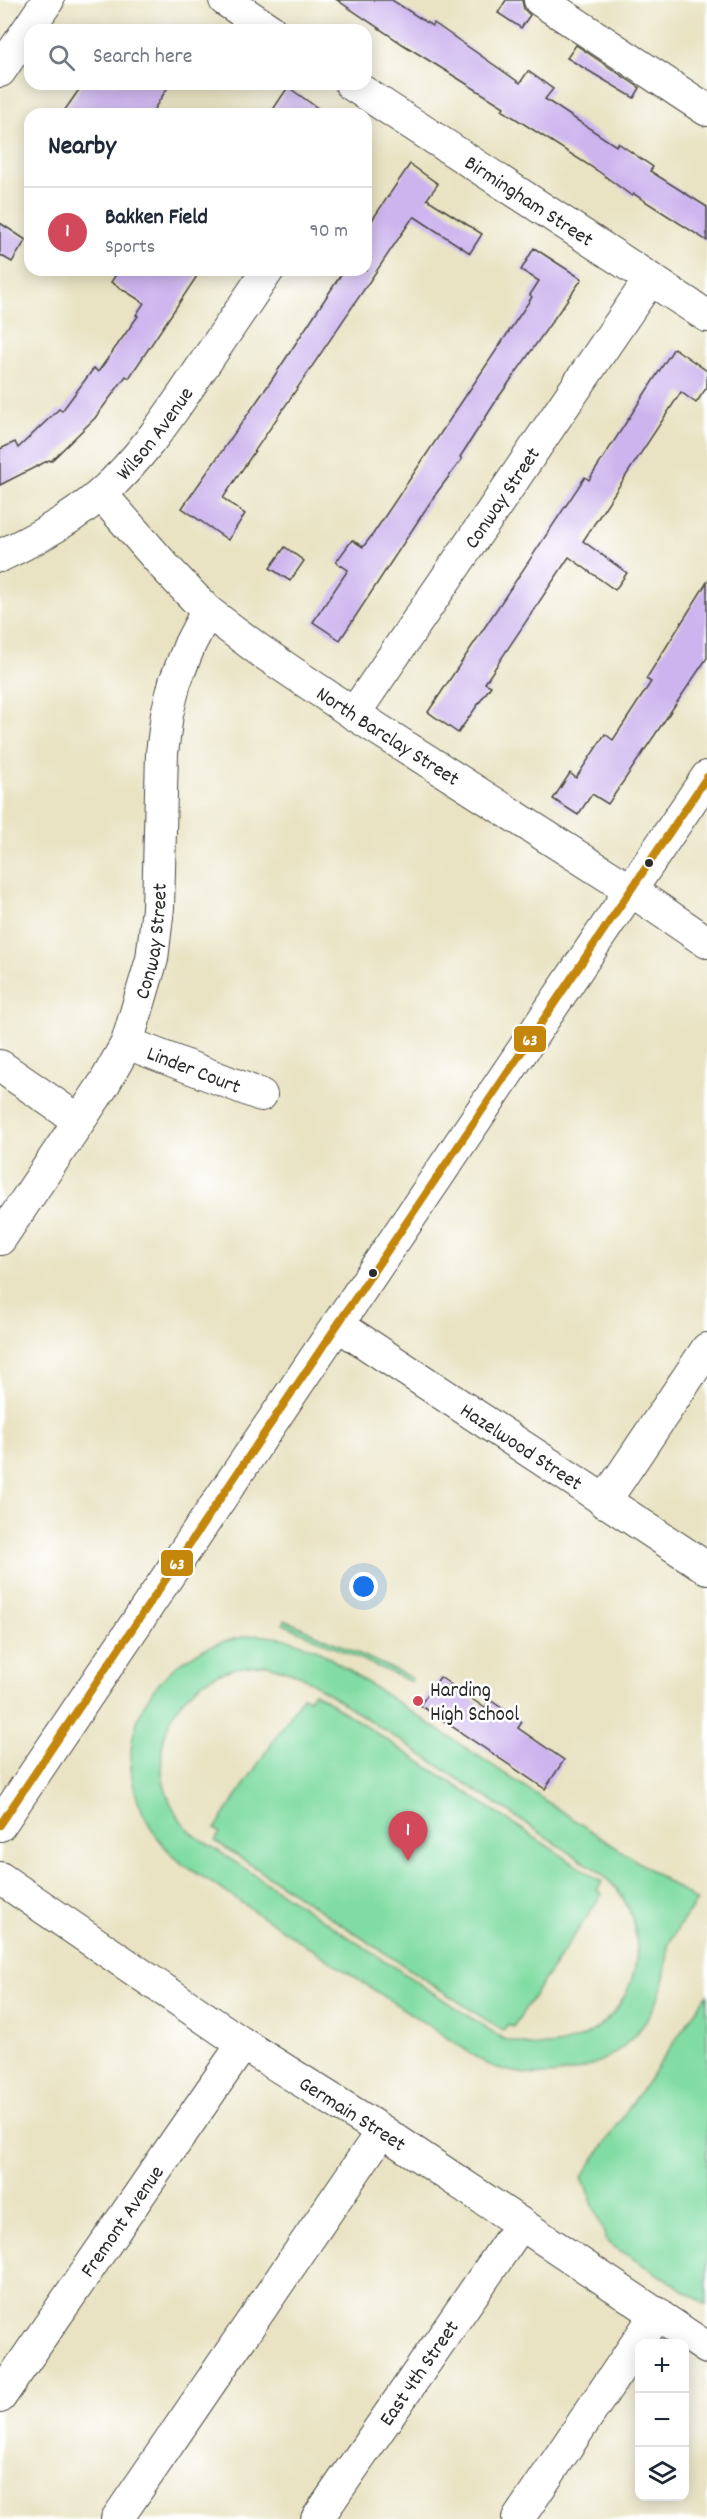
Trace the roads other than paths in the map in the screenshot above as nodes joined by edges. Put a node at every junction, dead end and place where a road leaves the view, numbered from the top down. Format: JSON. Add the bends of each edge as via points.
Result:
{"nodes":[{"id":1,"x":48,"y":0,"type":"edge"},
{"id":2,"x":225,"y":0,"type":"edge"},
{"id":3,"x":540,"y":0,"type":"edge"},
{"id":4,"x":32,"y":24,"type":"edge"},
{"id":5,"x":261,"y":24,"type":"edge"},
{"id":6,"x":24,"y":36,"type":"edge"},
{"id":7,"x":0,"y":71,"type":"edge"},
{"id":8,"x":355,"y":90,"type":"edge"},
{"id":9,"x":368,"y":108,"type":"edge"},
{"id":10,"x":707,"y":110,"type":"edge"},
{"id":11,"x":373,"y":115,"type":"edge"},
{"id":12,"x":264,"y":276,"type":"edge"},
{"id":13,"x":650,"y":279,"type":"junction"},
{"id":14,"x":707,"y":316,"type":"edge"},
{"id":15,"x":101,"y":494,"type":"junction"},
{"id":16,"x":0,"y":556,"type":"edge"},
{"id":17,"x":207,"y":611,"type":"junction"},
{"id":18,"x":354,"y":714,"type":"junction"},
{"id":19,"x":707,"y":777,"type":"edge"},
{"id":20,"x":632,"y":891,"type":"junction"},
{"id":21,"x":707,"y":942,"type":"edge"},
{"id":22,"x":127,"y":1043,"type":"junction"},
{"id":23,"x":0,"y":1066,"type":"edge"},
{"id":24,"x":261,"y":1095,"type":"dead end"},
{"id":25,"x":78,"y":1120,"type":"junction"},
{"id":26,"x":0,"y":1239,"type":"edge"},
{"id":27,"x":338,"y":1325,"type":"junction"},
{"id":28,"x":707,"y":1348,"type":"edge"},
{"id":29,"x":604,"y":1502,"type":"junction"},
{"id":30,"x":707,"y":1568,"type":"edge"},
{"id":31,"x":0,"y":1825,"type":"edge"},
{"id":32,"x":0,"y":1878,"type":"edge"},
{"id":33,"x":243,"y":2044,"type":"junction"},
{"id":34,"x":382,"y":2131,"type":"junction"},
{"id":35,"x":521,"y":2224,"type":"junction"},
{"id":36,"x":657,"y":2313,"type":"junction"},
{"id":37,"x":707,"y":2348,"type":"edge"},
{"id":38,"x":0,"y":2397,"type":"edge"},
{"id":39,"x":117,"y":2519,"type":"edge"},
{"id":40,"x":317,"y":2519,"type":"edge"},
{"id":41,"x":518,"y":2519,"type":"edge"}],
"edges":[{"from":1,"to":4,"type":"street"},
{"from":2,"to":5,"type":"street"},
{"from":3,"to":10,"type":"street"},
{"from":6,"to":7,"type":"street"},
{"from":8,"to":9,"type":"street","name":"Birmingham Street"},
{"from":11,"to":13,"type":"street","name":"Birmingham Street"},
{"from":12,"to":15,"type":"street","name":"Wilson Avenue","via":[[165,422],[135,461]]},
{"from":13,"to":14,"type":"street","name":"Birmingham Street"},
{"from":13,"to":18,"type":"street","name":"Conway Street"},
{"from":15,"to":16,"type":"street","name":"Wilson Avenue","via":[[53,529]]},
{"from":15,"to":17,"type":"street","name":"North Barclay Street"},
{"from":17,"to":18,"type":"street","name":"North Barclay Street"},
{"from":17,"to":22,"type":"street","name":"Conway Street","via":[[174,682],[167,714],[152,959]]},
{"from":18,"to":20,"type":"street","name":"North Barclay Street"},
{"from":19,"to":20,"type":"street"},
{"from":20,"to":21,"type":"street","name":"North Barclay Street"},
{"from":20,"to":27,"type":"street"},
{"from":22,"to":24,"type":"street","name":"Linder Court"},
{"from":22,"to":25,"type":"street","name":"Conway Street"},
{"from":23,"to":25,"type":"street"},
{"from":25,"to":26,"type":"street","name":"Conway Street"},
{"from":27,"to":29,"type":"street","name":"Hazelwood Street"},
{"from":27,"to":31,"type":"street"},
{"from":28,"to":29,"type":"street"},
{"from":29,"to":30,"type":"street","name":"Hazelwood Street"},
{"from":32,"to":33,"type":"street","name":"Germain Street"},
{"from":33,"to":34,"type":"street","name":"Germain Street"},
{"from":33,"to":38,"type":"street","name":"Fremont Avenue"},
{"from":34,"to":35,"type":"street","name":"Germain Street"},
{"from":34,"to":39,"type":"street"},
{"from":35,"to":36,"type":"street","name":"Germain Street"},
{"from":35,"to":40,"type":"street","name":"East 4th Street"},
{"from":36,"to":37,"type":"street","name":"Germain Street"},
{"from":36,"to":41,"type":"street"}]}
